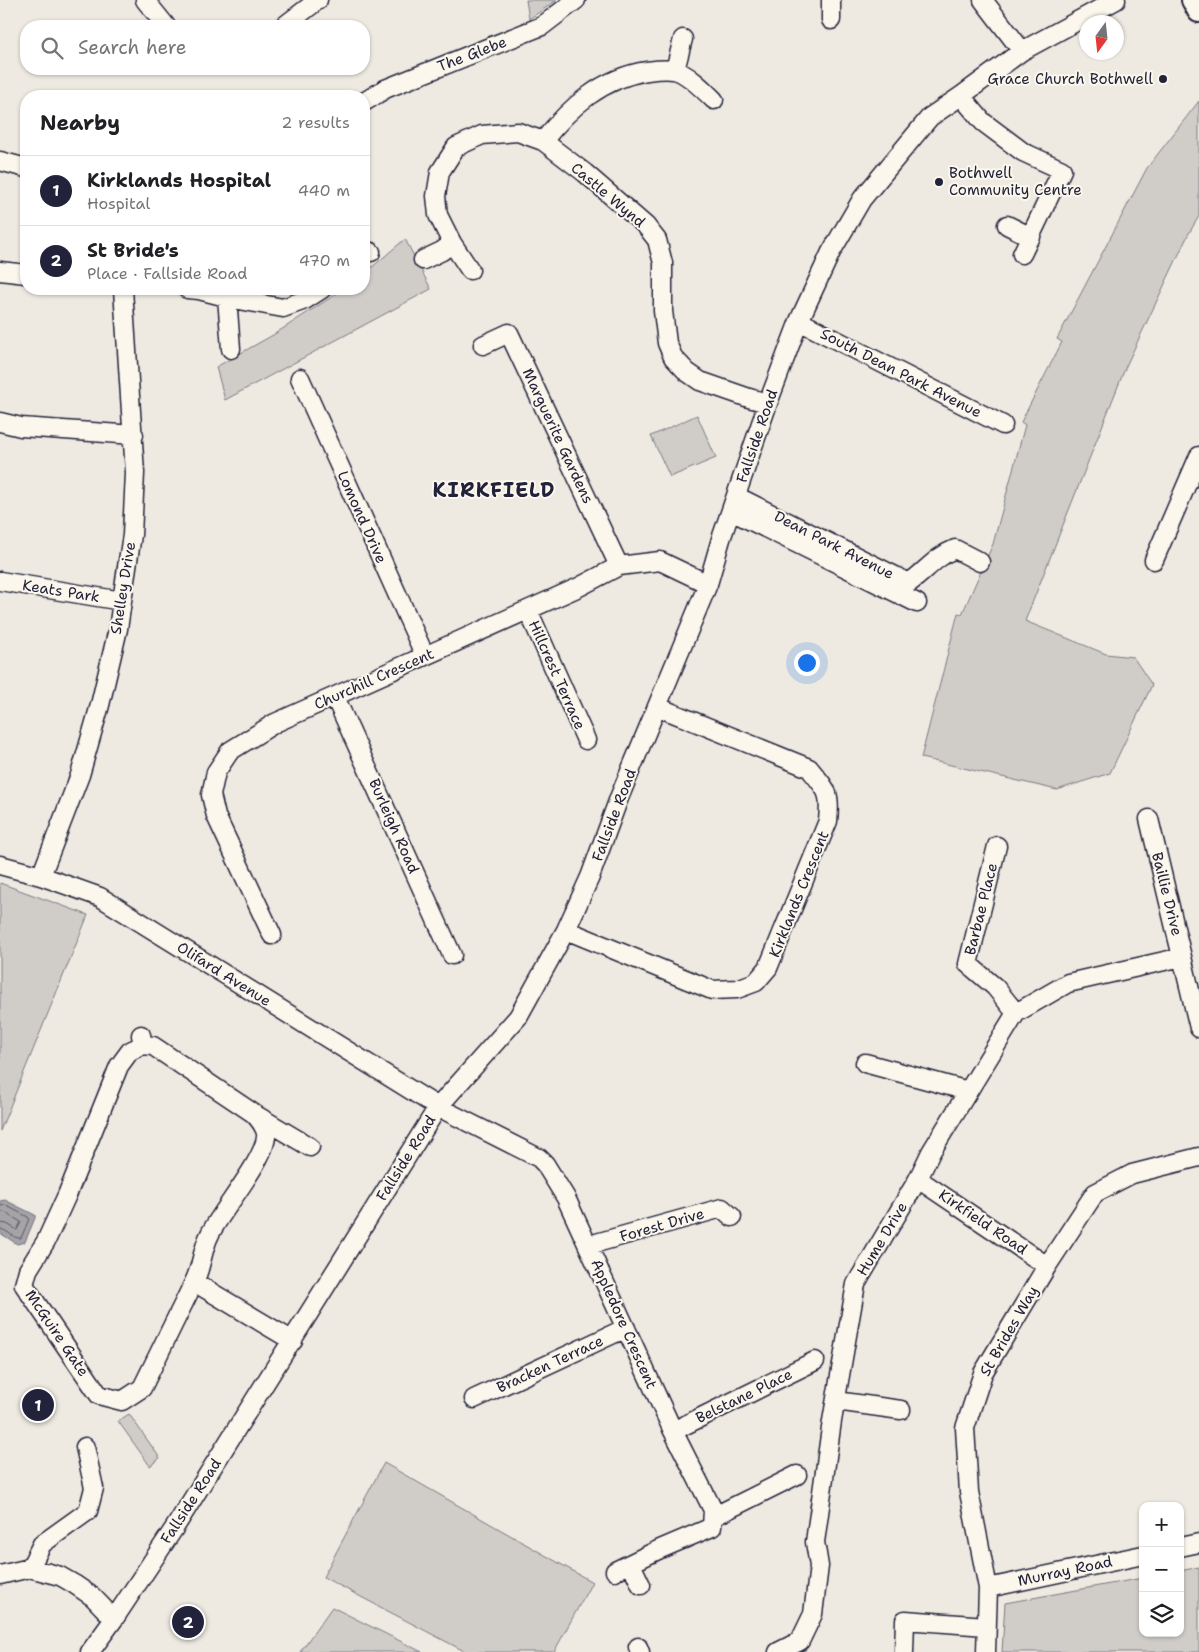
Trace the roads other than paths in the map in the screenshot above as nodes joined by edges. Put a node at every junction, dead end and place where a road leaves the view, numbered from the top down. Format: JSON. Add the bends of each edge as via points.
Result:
{"nodes":[{"id":1,"x":145,"y":0,"type":"edge"},
{"id":2,"x":318,"y":0,"type":"edge"},
{"id":3,"x":576,"y":0,"type":"edge"},
{"id":4,"x":831,"y":0,"type":"edge"},
{"id":5,"x":983,"y":0,"type":"edge"},
{"id":6,"x":1116,"y":0,"type":"edge"},
{"id":7,"x":1194,"y":0,"type":"edge"},
{"id":8,"x":1199,"y":11,"type":"edge"},
{"id":9,"x":161,"y":20,"type":"edge"},
{"id":10,"x":292,"y":20,"type":"edge"},
{"id":11,"x":831,"y":20,"type":"dead end"},
{"id":12,"x":683,"y":39,"type":"dead end"},
{"id":13,"x":1022,"y":51,"type":"junction"},
{"id":14,"x":675,"y":70,"type":"junction"},
{"id":15,"x":961,"y":96,"type":"junction"},
{"id":16,"x":370,"y":98,"type":"edge"},
{"id":17,"x":714,"y":100,"type":"dead end"},
{"id":18,"x":543,"y":141,"type":"junction"},
{"id":19,"x":0,"y":161,"type":"edge"},
{"id":20,"x":20,"y":166,"type":"edge"},
{"id":21,"x":1007,"y":225,"type":"dead end"},
{"id":22,"x":1031,"y":237,"type":"junction"},
{"id":23,"x":452,"y":243,"type":"junction"},
{"id":24,"x":1022,"y":254,"type":"dead end"},
{"id":25,"x":423,"y":260,"type":"dead end"},
{"id":26,"x":470,"y":270,"type":"dead end"},
{"id":27,"x":0,"y":271,"type":"edge"},
{"id":28,"x":20,"y":273,"type":"edge"},
{"id":29,"x":123,"y":295,"type":"edge"},
{"id":30,"x":219,"y":295,"type":"edge"},
{"id":31,"x":313,"y":295,"type":"edge"},
{"id":32,"x":227,"y":297,"type":"junction"},
{"id":33,"x":799,"y":321,"type":"junction"},
{"id":34,"x":483,"y":345,"type":"dead end"},
{"id":35,"x":231,"y":348,"type":"dead end"},
{"id":36,"x":300,"y":378,"type":"dead end"},
{"id":37,"x":768,"y":403,"type":"junction"},
{"id":38,"x":0,"y":422,"type":"edge"},
{"id":39,"x":1003,"y":425,"type":"dead end"},
{"id":40,"x":134,"y":436,"type":"junction"},
{"id":41,"x":1199,"y":456,"type":"edge"},
{"id":42,"x":734,"y":503,"type":"junction"},
{"id":43,"x":1154,"y":560,"type":"dead end"},
{"id":44,"x":980,"y":562,"type":"dead end"},
{"id":45,"x":619,"y":566,"type":"junction"},
{"id":46,"x":0,"y":581,"type":"edge"},
{"id":47,"x":708,"y":584,"type":"junction"},
{"id":48,"x":122,"y":601,"type":"junction"},
{"id":49,"x":917,"y":603,"type":"dead end"},
{"id":50,"x":528,"y":610,"type":"junction"},
{"id":51,"x":425,"y":656,"type":"junction"},
{"id":52,"x":335,"y":697,"type":"junction"},
{"id":53,"x":658,"y":707,"type":"junction"},
{"id":54,"x":586,"y":740,"type":"dead end"},
{"id":55,"x":1149,"y":819,"type":"dead end"},
{"id":56,"x":997,"y":846,"type":"dead end"},
{"id":57,"x":0,"y":864,"type":"edge"},
{"id":58,"x":41,"y":876,"type":"junction"},
{"id":59,"x":566,"y":930,"type":"junction"},
{"id":60,"x":272,"y":935,"type":"dead end"},
{"id":61,"x":452,"y":955,"type":"dead end"},
{"id":62,"x":1182,"y":957,"type":"junction"},
{"id":63,"x":1016,"y":1013,"type":"junction"},
{"id":64,"x":1199,"y":1028,"type":"edge"},
{"id":65,"x":865,"y":1063,"type":"dead end"},
{"id":66,"x":968,"y":1090,"type":"junction"},
{"id":67,"x":438,"y":1107,"type":"junction"},
{"id":68,"x":253,"y":1113,"type":"junction"},
{"id":69,"x":310,"y":1146,"type":"dead end"},
{"id":70,"x":1199,"y":1157,"type":"edge"},
{"id":71,"x":918,"y":1179,"type":"junction"},
{"id":72,"x":732,"y":1216,"type":"dead end"},
{"id":73,"x":588,"y":1245,"type":"junction"},
{"id":74,"x":1047,"y":1266,"type":"junction"},
{"id":75,"x":194,"y":1282,"type":"junction"},
{"id":76,"x":626,"y":1328,"type":"junction"},
{"id":77,"x":293,"y":1341,"type":"junction"},
{"id":78,"x":815,"y":1361,"type":"dead end"},
{"id":79,"x":474,"y":1399,"type":"dead end"},
{"id":80,"x":836,"y":1401,"type":"junction"},
{"id":81,"x":901,"y":1410,"type":"dead end"},
{"id":82,"x":673,"y":1431,"type":"junction"},
{"id":83,"x":84,"y":1447,"type":"dead end"},
{"id":84,"x":797,"y":1475,"type":"dead end"},
{"id":85,"x":713,"y":1516,"type":"junction"},
{"id":86,"x":1199,"y":1543,"type":"edge"},
{"id":87,"x":1184,"y":1546,"type":"edge"},
{"id":88,"x":1139,"y":1556,"type":"edge"},
{"id":89,"x":30,"y":1568,"type":"junction"},
{"id":90,"x":0,"y":1574,"type":"edge"},
{"id":91,"x":641,"y":1585,"type":"dead end"},
{"id":92,"x":988,"y":1588,"type":"junction"},
{"id":93,"x":114,"y":1619,"type":"junction"},
{"id":94,"x":986,"y":1626,"type":"junction"},
{"id":95,"x":90,"y":1652,"type":"edge"},
{"id":96,"x":778,"y":1652,"type":"edge"},
{"id":97,"x":904,"y":1652,"type":"edge"},
{"id":98,"x":986,"y":1652,"type":"edge"}],
"edges":[{"from":1,"to":9,"type":"street"},
{"from":2,"to":10,"type":"street"},
{"from":3,"to":16,"type":"street","name":"The Glebe","via":[[542,26],[385,89]]},
{"from":4,"to":11,"type":"street"},
{"from":5,"to":13,"type":"street"},
{"from":6,"to":13,"type":"street","name":"Fallside Road"},
{"from":7,"to":8,"type":"main road"},
{"from":12,"to":14,"type":"street"},
{"from":13,"to":15,"type":"street","name":"Fallside Road"},
{"from":14,"to":17,"type":"street"},
{"from":14,"to":18,"type":"street","via":[[635,73],[614,80],[575,105]]},
{"from":15,"to":22,"type":"street","via":[[983,122],[1023,152],[1066,164]]},
{"from":15,"to":33,"type":"street","name":"Fallside Road","via":[[930,117],[862,199],[831,252]]},
{"from":18,"to":23,"type":"street","name":"Castle Wynd","via":[[518,132],[482,135],[456,147],[440,172],[436,196],[438,216]]},
{"from":18,"to":37,"type":"street","name":"Castle Wynd","via":[[585,173],[646,226],[657,240],[663,263],[667,343],[673,357],[700,381]]},
{"from":19,"to":20,"type":"street"},
{"from":21,"to":22,"type":"street"},
{"from":22,"to":24,"type":"street"},
{"from":23,"to":25,"type":"street","via":[[442,252]]},
{"from":23,"to":26,"type":"street","name":"Castle Wynd"},
{"from":27,"to":28,"type":"street"},
{"from":29,"to":40,"type":"street","name":"Shelley Drive"},
{"from":30,"to":32,"type":"street"},
{"from":31,"to":32,"type":"street","via":[[283,308]]},
{"from":32,"to":35,"type":"street"},
{"from":33,"to":37,"type":"street","name":"Fallside Road"},
{"from":33,"to":39,"type":"street","name":"South Dean Park Avenue"},
{"from":34,"to":45,"type":"street","name":"Marguerite Gardens","via":[[509,333]]},
{"from":36,"to":51,"type":"street","name":"Lomond Drive"},
{"from":37,"to":42,"type":"street","name":"Fallside Road"},
{"from":38,"to":40,"type":"street","via":[[21,427]]},
{"from":40,"to":48,"type":"street","name":"Shelley Drive","via":[[132,535]]},
{"from":41,"to":43,"type":"street"},
{"from":42,"to":44,"type":"street","name":"Dean Park Avenue","via":[[909,583],[942,554],[955,550]]},
{"from":42,"to":47,"type":"street","name":"Fallside Road"},
{"from":42,"to":49,"type":"street"},
{"from":45,"to":47,"type":"street","name":"Churchill Crescent","via":[[660,561]]},
{"from":45,"to":50,"type":"street","name":"Churchill Crescent"},
{"from":46,"to":48,"type":"street","name":"Keats Park"},
{"from":47,"to":53,"type":"street","name":"Fallside Road"},
{"from":48,"to":58,"type":"street","name":"Shelley Drive","via":[[118,629],[83,766]]},
{"from":50,"to":51,"type":"street","name":"Churchill Crescent"},
{"from":50,"to":54,"type":"street","name":"Hillcrest Terrace"},
{"from":51,"to":52,"type":"street","name":"Churchill Crescent"},
{"from":52,"to":60,"type":"street","name":"Churchill Crescent","via":[[276,723],[230,751],[216,772],[211,795],[216,816]]},
{"from":52,"to":61,"type":"street","name":"Burleigh Road"},
{"from":53,"to":59,"type":"street","name":"Fallside Road"},
{"from":53,"to":59,"type":"street","name":"Kirklands Crescent","via":[[809,768],[825,787],[830,802],[828,822],[768,968],[756,982],[737,989],[712,990]]},
{"from":55,"to":62,"type":"street","name":"Baillie Drive"},
{"from":56,"to":63,"type":"street","name":"Barbae Place","via":[[968,964],[995,987]]},
{"from":57,"to":58,"type":"street","name":"Olifard Avenue"},
{"from":58,"to":67,"type":"street","name":"Olifard Avenue","via":[[100,897]]},
{"from":59,"to":67,"type":"street","name":"Fallside Road","via":[[518,1017]]},
{"from":62,"to":63,"type":"street","name":"Hume Drive","via":[[1068,983]]},
{"from":62,"to":64,"type":"street","name":"Baillie Drive"},
{"from":63,"to":66,"type":"street","name":"Hume Drive"},
{"from":65,"to":66,"type":"street"},
{"from":66,"to":71,"type":"street","name":"Hume Drive"},
{"from":67,"to":73,"type":"street","name":"Appledore Crescent","via":[[539,1158],[566,1198]]},
{"from":67,"to":77,"type":"street","name":"Fallside Road"},
{"from":68,"to":69,"type":"street"},
{"from":68,"to":75,"type":"street","name":"McGuire Gate","via":[[266,1134],[262,1152],[210,1233]]},
{"from":68,"to":75,"type":"street","name":"McGuire Gate","via":[[142,1040],[119,1066],[67,1195],[46,1241],[28,1270],[24,1285],[99,1395],[122,1401],[142,1388]]},
{"from":70,"to":74,"type":"street","name":"St Brides Way","via":[[1132,1174],[1095,1193]]},
{"from":71,"to":74,"type":"street","name":"Kirkfield Road"},
{"from":71,"to":80,"type":"street","name":"Hume Drive","via":[[856,1284]]},
{"from":72,"to":73,"type":"street","name":"Forest Drive","via":[[722,1208]]},
{"from":73,"to":76,"type":"street","name":"Appledore Crescent"},
{"from":74,"to":92,"type":"street","name":"St Brides Way","via":[[983,1373],[965,1428],[969,1492]]},
{"from":75,"to":77,"type":"street"},
{"from":76,"to":79,"type":"street","name":"Bracken Terrace"},
{"from":76,"to":82,"type":"street","name":"Appledore Crescent"},
{"from":77,"to":93,"type":"street","name":"Fallside Road"},
{"from":78,"to":82,"type":"street","name":"Belstane Place"},
{"from":80,"to":81,"type":"street"},
{"from":80,"to":96,"type":"street","name":"Hume Drive","via":[[815,1542],[819,1566],[813,1614],[800,1641]]},
{"from":82,"to":85,"type":"street","name":"Appledore Crescent","via":[[713,1510]]},
{"from":83,"to":89,"type":"street","via":[[94,1488],[88,1511],[42,1544]]},
{"from":84,"to":85,"type":"street"},
{"from":85,"to":91,"type":"street","via":[[712,1527],[629,1565]]},
{"from":86,"to":87,"type":"street"},
{"from":88,"to":92,"type":"street","name":"Murray Road"},
{"from":89,"to":90,"type":"street"},
{"from":89,"to":93,"type":"street","via":[[60,1576],[74,1584]]},
{"from":92,"to":94,"type":"street","name":"St Brides Way"},
{"from":93,"to":95,"type":"street","name":"Fallside Road"},
{"from":94,"to":97,"type":"street","via":[[905,1620]]},
{"from":94,"to":98,"type":"street","name":"St Brides Way"}]}
